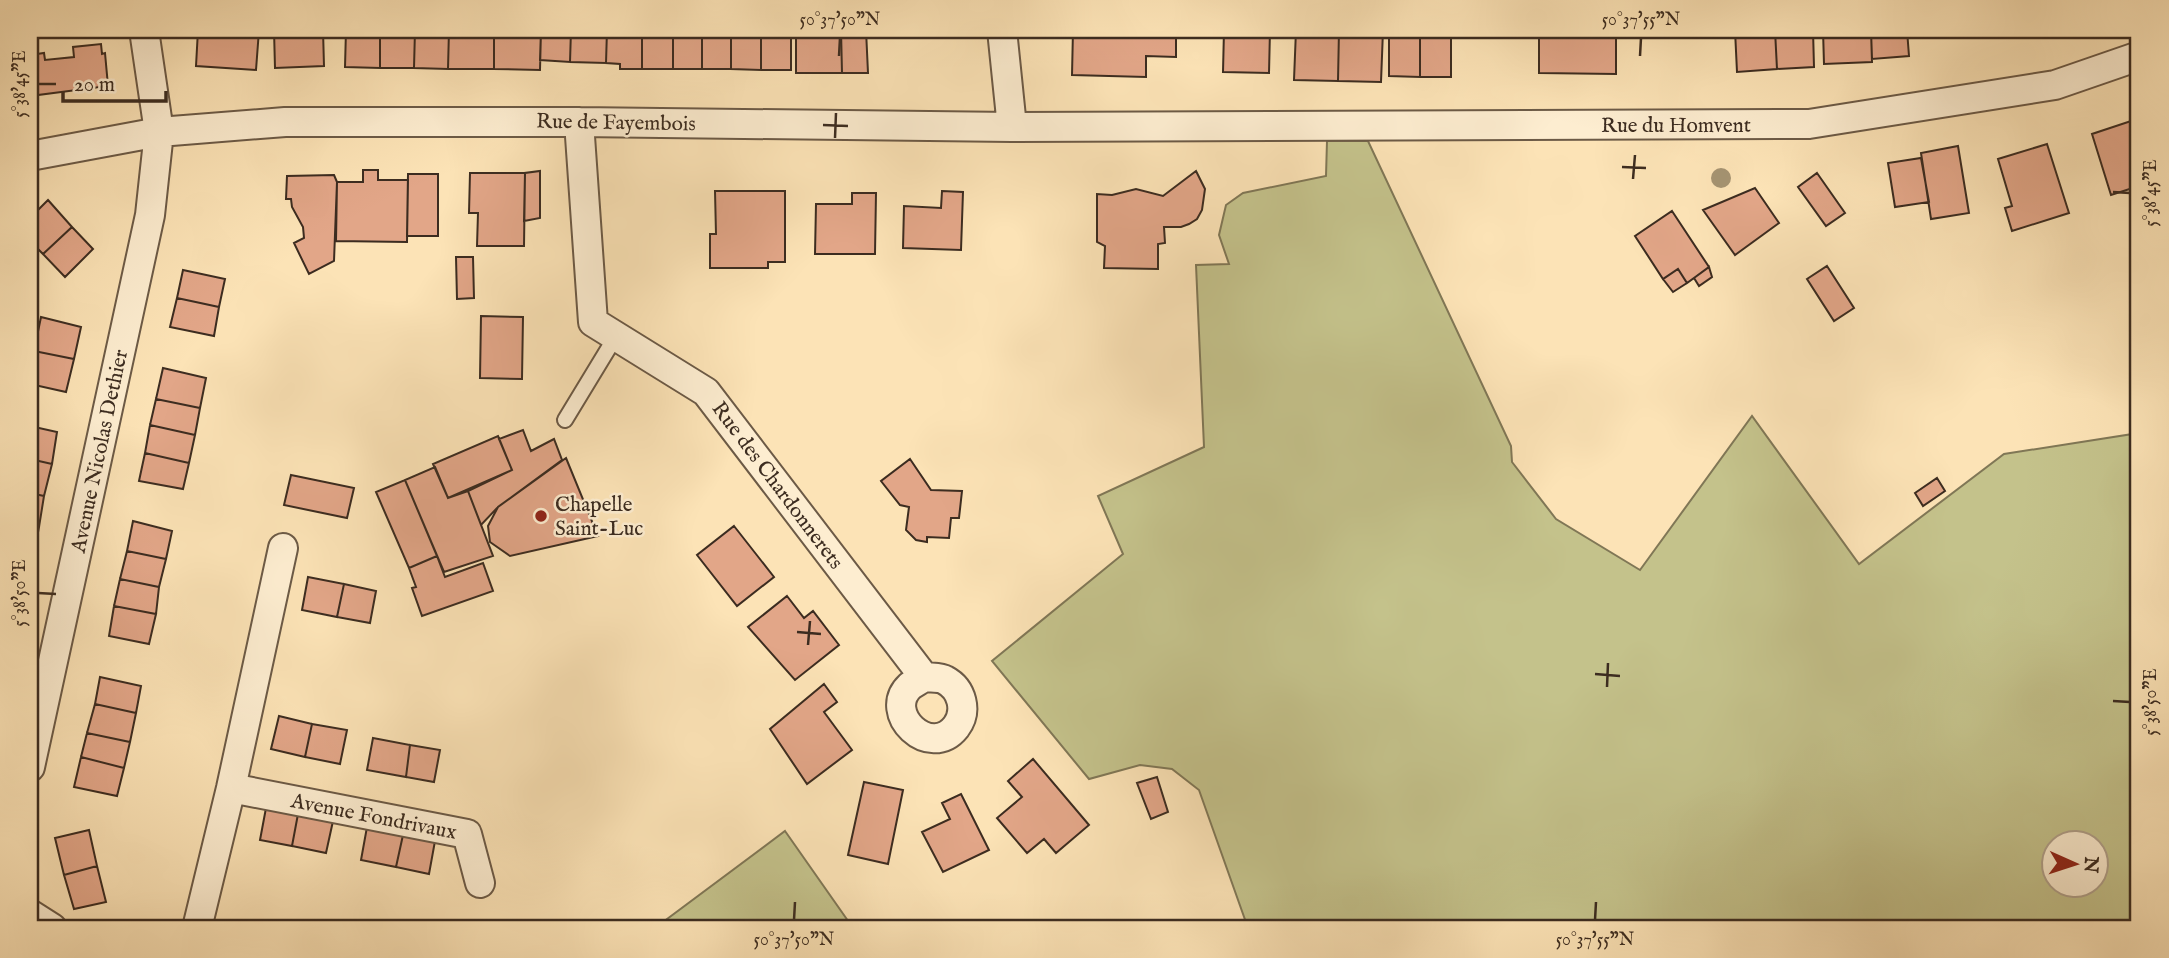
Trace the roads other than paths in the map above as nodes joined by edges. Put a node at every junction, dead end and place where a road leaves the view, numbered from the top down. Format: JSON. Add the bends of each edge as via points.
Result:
{"nodes":[{"id":1,"x":144,"y":30,"type":"edge"},
{"id":2,"x":1002,"y":30,"type":"edge"},
{"id":3,"x":2139,"y":56,"type":"edge"},
{"id":4,"x":579,"y":122,"type":"junction"},
{"id":5,"x":1012,"y":127,"type":"junction"},
{"id":6,"x":1205,"y":127,"type":"joint"},
{"id":7,"x":159,"y":132,"type":"junction"},
{"id":8,"x":30,"y":156,"type":"edge"},
{"id":9,"x":616,"y":336,"type":"junction"},
{"id":10,"x":565,"y":420,"type":"dead end"},
{"id":11,"x":283,"y":548,"type":"dead end"},
{"id":12,"x":924,"y":677,"type":"dead end"},
{"id":13,"x":30,"y":768,"type":"edge"},
{"id":14,"x":231,"y":788,"type":"junction"},
{"id":15,"x":480,"y":883,"type":"dead end"},
{"id":16,"x":30,"y":914,"type":"edge"},
{"id":17,"x":52,"y":928,"type":"edge"},
{"id":18,"x":197,"y":928,"type":"edge"}],
"edges":[{"from":1,"to":7,"type":"street","name":"Avenue Nicolas Dethier"},
{"from":2,"to":5,"type":"street"},
{"from":3,"to":6,"type":"street","name":"Rue du Homvent","via":[[2055,85],[1809,124]]},
{"from":4,"to":5,"type":"street","name":"Rue de Fayembois"},
{"from":4,"to":7,"type":"street","name":"Rue de Fayembois","via":[[285,122]]},
{"from":4,"to":9,"type":"street","name":"Rue des Chardonnerets","via":[[593,322]]},
{"from":5,"to":6,"type":"street","name":"Rue de Fayembois"},
{"from":7,"to":8,"type":"street","name":"Rue de Fayembois"},
{"from":7,"to":13,"type":"street","name":"Avenue Nicolas Dethier","via":[[150,215]]},
{"from":9,"to":10,"type":"lane"},
{"from":9,"to":12,"type":"street","name":"Rue des Chardonnerets","via":[[706,392]]},
{"from":11,"to":14,"type":"street"},
{"from":14,"to":15,"type":"street","name":"Avenue Fondrivaux","via":[[467,834]]},
{"from":14,"to":18,"type":"street"},
{"from":16,"to":17,"type":"street"}]}
